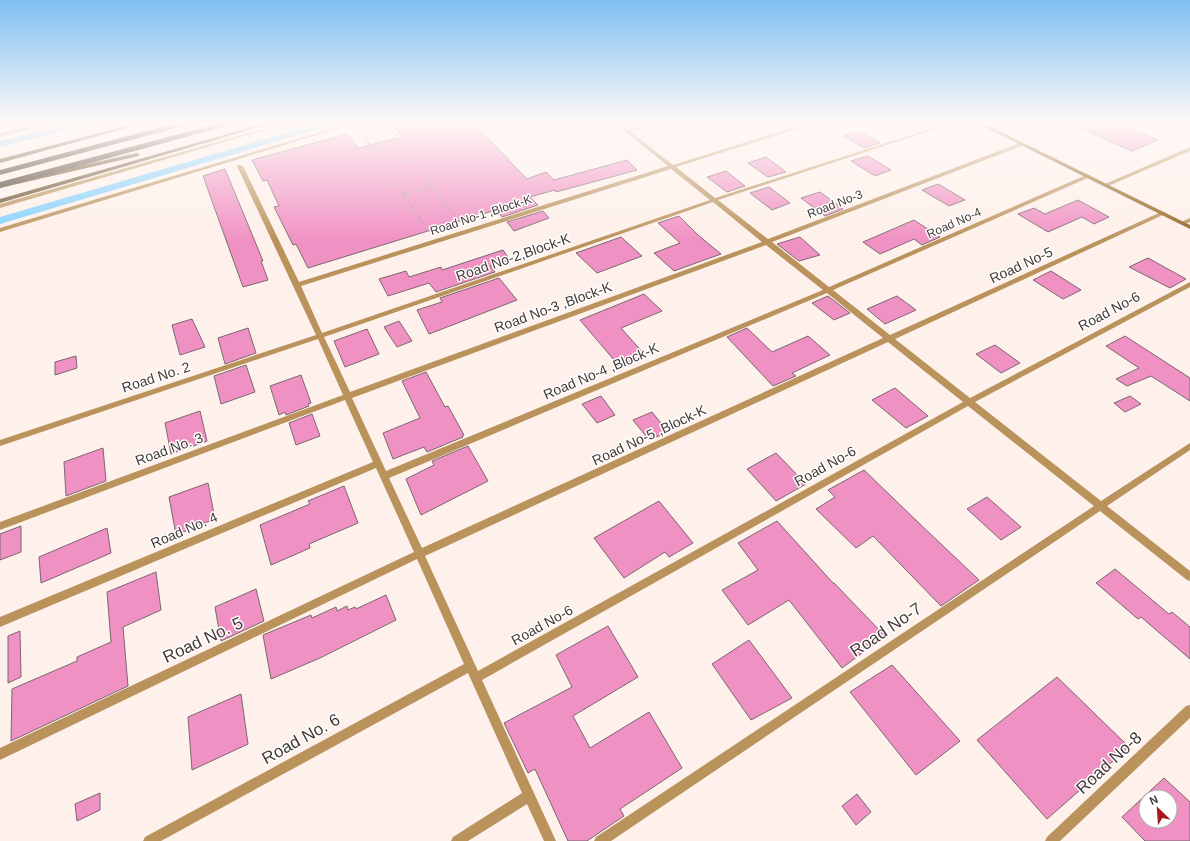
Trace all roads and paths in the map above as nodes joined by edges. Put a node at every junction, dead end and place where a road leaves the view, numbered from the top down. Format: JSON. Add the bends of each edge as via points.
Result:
{"nodes":[{"id":1,"x":35,"y":163,"type":"edge"},
{"id":2,"x":82,"y":163,"type":"edge"},
{"id":3,"x":99,"y":163,"type":"edge"},
{"id":4,"x":130,"y":163,"type":"edge"},
{"id":5,"x":148,"y":163,"type":"edge"},
{"id":6,"x":221,"y":163,"type":"edge"},
{"id":7,"x":382,"y":163,"type":"edge"},
{"id":8,"x":416,"y":163,"type":"edge"},
{"id":9,"x":668,"y":163,"type":"edge"},
{"id":10,"x":681,"y":163,"type":"edge"},
{"id":11,"x":828,"y":163,"type":"edge"},
{"id":12,"x":972,"y":163,"type":"edge"},
{"id":13,"x":1062,"y":163,"type":"edge"},
{"id":14,"x":1157,"y":163,"type":"edge"},
{"id":15,"x":240,"y":166,"type":"dead end"},
{"id":16,"x":672,"y":166,"type":"junction"},
{"id":17,"x":0,"y":173,"type":"edge"},
{"id":18,"x":1088,"y":176,"type":"junction"},
{"id":19,"x":1106,"y":185,"type":"junction"},
{"id":20,"x":0,"y":186,"type":"edge"},
{"id":21,"x":433,"y":186,"type":"junction"},
{"id":22,"x":403,"y":194,"type":"junction"},
{"id":23,"x":714,"y":200,"type":"junction"},
{"id":24,"x":0,"y":201,"type":"edge"},
{"id":25,"x":0,"y":206,"type":"edge"},
{"id":26,"x":1163,"y":213,"type":"junction"},
{"id":27,"x":454,"y":214,"type":"dead end"},
{"id":28,"x":1190,"y":220,"type":"edge"},
{"id":29,"x":423,"y":223,"type":"dead end"},
{"id":30,"x":1182,"y":223,"type":"junction"},
{"id":31,"x":1190,"y":227,"type":"edge"},
{"id":32,"x":0,"y":230,"type":"edge"},
{"id":33,"x":767,"y":242,"type":"junction"},
{"id":34,"x":1190,"y":284,"type":"edge"},
{"id":35,"x":297,"y":285,"type":"junction"},
{"id":36,"x":828,"y":290,"type":"junction"},
{"id":37,"x":320,"y":336,"type":"junction"},
{"id":38,"x":889,"y":339,"type":"junction"},
{"id":39,"x":348,"y":396,"type":"junction"},
{"id":40,"x":969,"y":402,"type":"junction"},
{"id":41,"x":0,"y":443,"type":"edge"},
{"id":42,"x":1190,"y":446,"type":"edge"},
{"id":43,"x":378,"y":464,"type":"junction"},
{"id":44,"x":384,"y":476,"type":"junction"},
{"id":45,"x":1100,"y":506,"type":"junction"},
{"id":46,"x":0,"y":526,"type":"edge"},
{"id":47,"x":420,"y":554,"type":"junction"},
{"id":48,"x":1190,"y":577,"type":"edge"},
{"id":49,"x":0,"y":622,"type":"edge"},
{"id":50,"x":470,"y":666,"type":"junction"},
{"id":51,"x":476,"y":678,"type":"junction"},
{"id":52,"x":1190,"y":710,"type":"edge"},
{"id":53,"x":0,"y":754,"type":"edge"},
{"id":54,"x":529,"y":796,"type":"junction"},
{"id":55,"x":149,"y":841,"type":"edge"},
{"id":56,"x":457,"y":841,"type":"edge"},
{"id":57,"x":550,"y":841,"type":"edge"},
{"id":58,"x":600,"y":841,"type":"edge"},
{"id":59,"x":1051,"y":841,"type":"edge"}],
"edges":[{"from":1,"to":17,"type":"highway"},
{"from":2,"to":20,"type":"highway"},
{"from":3,"to":20,"type":"main road"},
{"from":4,"to":24,"type":"main road"},
{"from":5,"to":25,"type":"street"},
{"from":6,"to":32,"type":"street"},
{"from":7,"to":22,"type":"path"},
{"from":8,"to":21,"type":"path"},
{"from":9,"to":16,"type":"street"},
{"from":10,"to":16,"type":"street","name":"Road No-1 ,Block-K"},
{"from":11,"to":23,"type":"street","name":"Road No-2,Block-K"},
{"from":12,"to":33,"type":"street","name":"Road No-3"},
{"from":13,"to":18,"type":"street"},
{"from":14,"to":19,"type":"street"},
{"from":15,"to":35,"type":"street"},
{"from":16,"to":23,"type":"street"},
{"from":16,"to":35,"type":"street","name":"Road No-1 ,Block-K"},
{"from":18,"to":19,"type":"street"},
{"from":18,"to":36,"type":"street","name":"Road No-4"},
{"from":19,"to":26,"type":"street"},
{"from":21,"to":22,"type":"path"},
{"from":21,"to":27,"type":"path"},
{"from":22,"to":29,"type":"path"},
{"from":23,"to":33,"type":"street"},
{"from":23,"to":37,"type":"street","name":"Road No-2,Block-K"},
{"from":26,"to":30,"type":"street"},
{"from":26,"to":38,"type":"street","name":"Road No-5"},
{"from":28,"to":30,"type":"street"},
{"from":30,"to":31,"type":"street"},
{"from":33,"to":36,"type":"street"},
{"from":33,"to":39,"type":"street","name":"Road No-3 ,Block-K"},
{"from":34,"to":40,"type":"street","name":"Road No-6"},
{"from":35,"to":37,"type":"street"},
{"from":36,"to":38,"type":"street"},
{"from":36,"to":44,"type":"street","name":"Road No-4 ,Block-K"},
{"from":37,"to":39,"type":"street"},
{"from":37,"to":41,"type":"street","name":"Road No. 2"},
{"from":38,"to":40,"type":"street"},
{"from":38,"to":47,"type":"street","name":"Road No-5 ,Block-K"},
{"from":39,"to":43,"type":"street"},
{"from":39,"to":46,"type":"street","name":"Road No. 3"},
{"from":40,"to":45,"type":"street"},
{"from":40,"to":51,"type":"street","name":"Road No-6"},
{"from":42,"to":45,"type":"street","name":"Road No-7"},
{"from":43,"to":44,"type":"street"},
{"from":43,"to":49,"type":"street","name":"Road No. 4"},
{"from":44,"to":47,"type":"street"},
{"from":45,"to":48,"type":"street"},
{"from":45,"to":58,"type":"street","name":"Road No-7"},
{"from":47,"to":50,"type":"street"},
{"from":47,"to":53,"type":"street","name":"Road No. 5"},
{"from":50,"to":51,"type":"street"},
{"from":50,"to":55,"type":"street","name":"Road No. 6"},
{"from":51,"to":54,"type":"street"},
{"from":52,"to":59,"type":"street","name":"Road No-8"},
{"from":54,"to":56,"type":"street"},
{"from":54,"to":57,"type":"street"}]}
